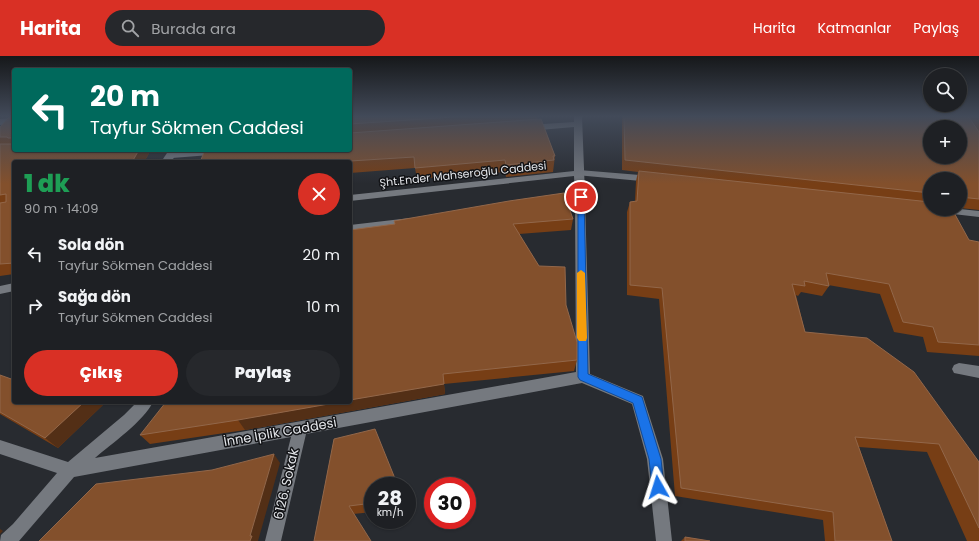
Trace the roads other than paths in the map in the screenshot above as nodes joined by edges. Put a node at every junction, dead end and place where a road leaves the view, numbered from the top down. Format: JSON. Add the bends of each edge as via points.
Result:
{"nodes":[{"id":1,"x":578,"y":139,"type":"edge"},
{"id":2,"x":214,"y":152,"type":"edge"},
{"id":3,"x":171,"y":156,"type":"edge"},
{"id":4,"x":579,"y":173,"type":"junction"},
{"id":5,"x":659,"y":179,"type":"edge"},
{"id":6,"x":581,"y":197,"type":"junction"},
{"id":7,"x":352,"y":198,"type":"edge"},
{"id":8,"x":542,"y":202,"type":"edge"},
{"id":9,"x":967,"y":213,"type":"edge"},
{"id":10,"x":979,"y":214,"type":"edge"},
{"id":11,"x":419,"y":220,"type":"edge"},
{"id":12,"x":352,"y":229,"type":"edge"},
{"id":13,"x":12,"y":287,"type":"edge"},
{"id":14,"x":0,"y":290,"type":"edge"},
{"id":15,"x":959,"y":369,"type":"dead end"},
{"id":16,"x":979,"y":372,"type":"edge"},
{"id":17,"x":583,"y":377,"type":"junction"},
{"id":18,"x":144,"y":404,"type":"edge"},
{"id":19,"x":300,"y":428,"type":"junction"},
{"id":20,"x":0,"y":447,"type":"edge"},
{"id":21,"x":70,"y":470,"type":"junction"},
{"id":22,"x":7,"y":541,"type":"edge"},
{"id":23,"x":273,"y":541,"type":"edge"},
{"id":24,"x":664,"y":541,"type":"edge"}],
"edges":[{"from":1,"to":4,"type":"street"},
{"from":2,"to":3,"type":"street"},
{"from":4,"to":5,"type":"street","name":"Şht.Ender Mahseroğlu Caddesi"},
{"from":4,"to":6,"type":"street"},
{"from":4,"to":7,"type":"street","name":"Şht.Ender Mahseroğlu Caddesi"},
{"from":6,"to":8,"type":"street"},
{"from":6,"to":17,"type":"street"},
{"from":9,"to":10,"type":"street"},
{"from":11,"to":12,"type":"street"},
{"from":13,"to":14,"type":"street"},
{"from":15,"to":16,"type":"street"},
{"from":17,"to":19,"type":"street","name":"İnne İplik Caddesi"},
{"from":17,"to":24,"type":"street","via":[[638,400],[655,459]]},
{"from":18,"to":21,"type":"street"},
{"from":19,"to":21,"type":"street","name":"İnne İplik Caddesi"},
{"from":19,"to":23,"type":"street","name":"6126. Sokak"},
{"from":20,"to":21,"type":"street"},
{"from":21,"to":22,"type":"street"}]}
